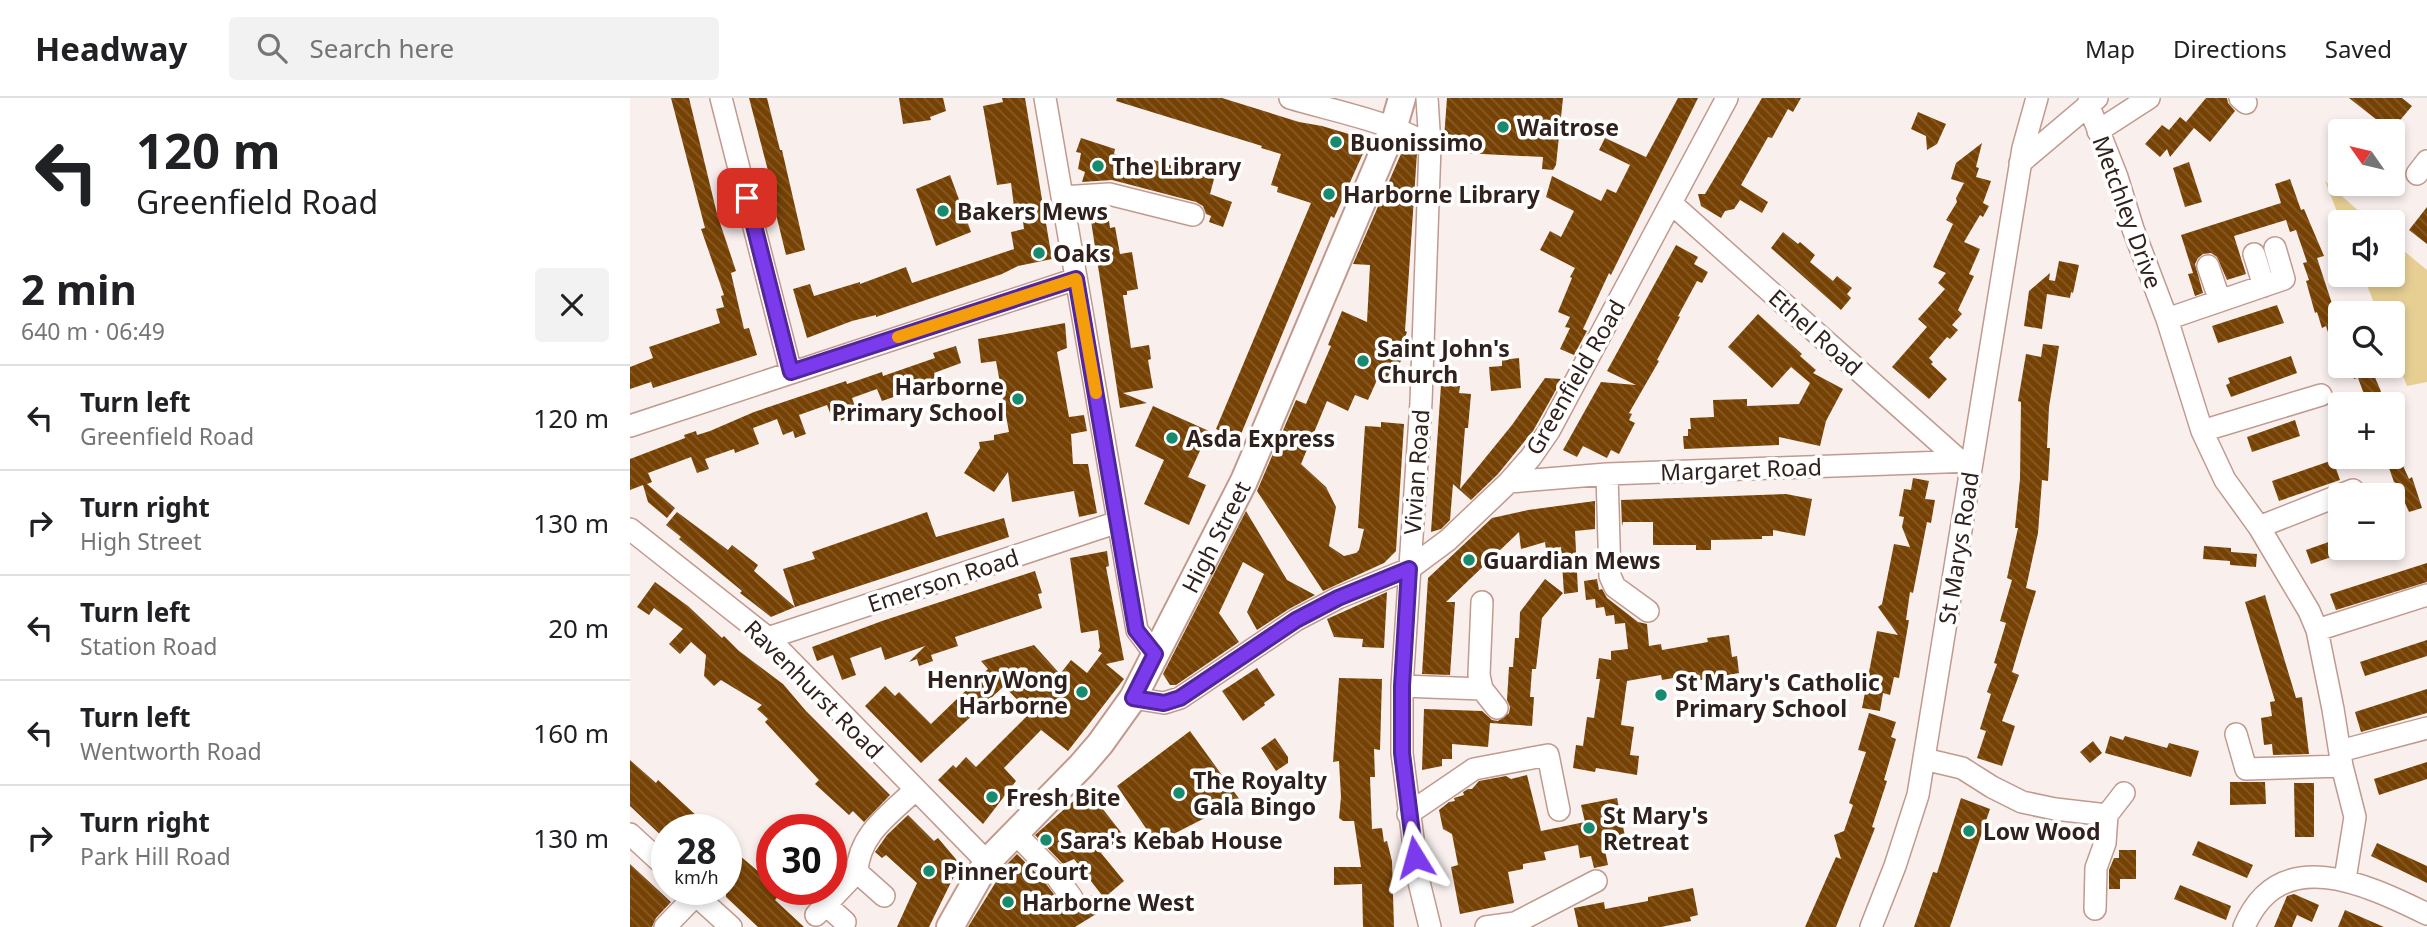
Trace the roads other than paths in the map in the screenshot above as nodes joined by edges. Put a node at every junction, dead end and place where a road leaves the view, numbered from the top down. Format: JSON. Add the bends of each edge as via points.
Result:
{"nodes":[{"id":1,"x":721,"y":98,"type":"edge"},
{"id":2,"x":1045,"y":98,"type":"edge"},
{"id":3,"x":1290,"y":98,"type":"edge"},
{"id":4,"x":1402,"y":98,"type":"edge"},
{"id":5,"x":1427,"y":98,"type":"edge"},
{"id":6,"x":1727,"y":98,"type":"edge"},
{"id":7,"x":2037,"y":98,"type":"edge"},
{"id":8,"x":2149,"y":98,"type":"edge"},
{"id":9,"x":2092,"y":101,"type":"edge"},
{"id":10,"x":1392,"y":129,"type":"junction"},
{"id":11,"x":2098,"y":131,"type":"junction"},
{"id":12,"x":1430,"y":146,"type":"junction"},
{"id":13,"x":2020,"y":163,"type":"junction"},
{"id":14,"x":1062,"y":197,"type":"junction"},
{"id":15,"x":1672,"y":204,"type":"junction"},
{"id":16,"x":1193,"y":215,"type":"dead end"},
{"id":17,"x":2275,"y":248,"type":"dead end"},
{"id":18,"x":2254,"y":254,"type":"dead end"},
{"id":19,"x":2208,"y":266,"type":"dead end"},
{"id":20,"x":1076,"y":279,"type":"junction"},
{"id":21,"x":2264,"y":286,"type":"junction"},
{"id":22,"x":2220,"y":301,"type":"junction"},
{"id":23,"x":2167,"y":319,"type":"junction"},
{"id":24,"x":791,"y":372,"type":"junction"},
{"id":25,"x":2321,"y":395,"type":"dead end"},
{"id":26,"x":630,"y":426,"type":"edge"},
{"id":27,"x":2202,"y":431,"type":"junction"},
{"id":28,"x":1966,"y":461,"type":"junction"},
{"id":29,"x":1606,"y":474,"type":"junction"},
{"id":30,"x":1509,"y":482,"type":"junction"},
{"id":31,"x":2328,"y":500,"type":"edge"},
{"id":32,"x":1118,"y":522,"type":"junction"},
{"id":33,"x":2259,"y":527,"type":"junction"},
{"id":34,"x":630,"y":528,"type":"edge"},
{"id":35,"x":1409,"y":569,"type":"junction"},
{"id":36,"x":2427,"y":595,"type":"edge"},
{"id":37,"x":1482,"y":602,"type":"dead end"},
{"id":38,"x":1648,"y":611,"type":"dead end"},
{"id":39,"x":2317,"y":630,"type":"junction"},
{"id":40,"x":768,"y":639,"type":"junction"},
{"id":41,"x":1155,"y":654,"type":"junction"},
{"id":42,"x":1402,"y":686,"type":"junction"},
{"id":43,"x":1482,"y":689,"type":"junction"},
{"id":44,"x":1133,"y":698,"type":"junction"},
{"id":45,"x":1497,"y":708,"type":"dead end"},
{"id":46,"x":2427,"y":727,"type":"edge"},
{"id":47,"x":2236,"y":734,"type":"dead end"},
{"id":48,"x":1924,"y":759,"type":"junction"},
{"id":49,"x":2341,"y":759,"type":"junction"},
{"id":50,"x":915,"y":790,"type":"junction"},
{"id":51,"x":2123,"y":793,"type":"dead end"},
{"id":52,"x":1559,"y":810,"type":"dead end"},
{"id":53,"x":1408,"y":814,"type":"junction"},
{"id":54,"x":2107,"y":815,"type":"junction"},
{"id":55,"x":630,"y":834,"type":"edge"},
{"id":56,"x":1016,"y":834,"type":"junction"},
{"id":57,"x":651,"y":853,"type":"edge"},
{"id":58,"x":988,"y":862,"type":"junction"},
{"id":59,"x":857,"y":872,"type":"junction"},
{"id":60,"x":2345,"y":879,"type":"junction"},
{"id":61,"x":1596,"y":881,"type":"dead end"},
{"id":62,"x":884,"y":896,"type":"dead end"},
{"id":63,"x":1072,"y":898,"type":"dead end"},
{"id":64,"x":682,"y":905,"type":"edge"},
{"id":65,"x":706,"y":905,"type":"edge"},
{"id":66,"x":2095,"y":909,"type":"dead end"},
{"id":67,"x":2427,"y":914,"type":"edge"},
{"id":68,"x":845,"y":922,"type":"dead end"},
{"id":69,"x":665,"y":927,"type":"edge"},
{"id":70,"x":731,"y":927,"type":"edge"},
{"id":71,"x":950,"y":927,"type":"edge"},
{"id":72,"x":1430,"y":927,"type":"edge"},
{"id":73,"x":1486,"y":927,"type":"edge"},
{"id":74,"x":1871,"y":927,"type":"edge"},
{"id":75,"x":2244,"y":927,"type":"edge"}],
"edges":[{"from":1,"to":24,"type":"street"},
{"from":2,"to":14,"type":"street"},
{"from":3,"to":10,"type":"street"},
{"from":4,"to":10,"type":"main road","name":"High Street"},
{"from":5,"to":12,"type":"street","name":"Vivian Road"},
{"from":6,"to":15,"type":"street","name":"Greenfield Road"},
{"from":7,"to":13,"type":"street","name":"St Marys Road"},
{"from":8,"to":11,"type":"street"},
{"from":9,"to":11,"type":"street","name":"Metchley Drive"},
{"from":9,"to":13,"type":"street"},
{"from":10,"to":12,"type":"street"},
{"from":10,"to":41,"type":"main road","name":"High Street","via":[[1244,481]]},
{"from":11,"to":23,"type":"street","name":"Metchley Drive"},
{"from":12,"to":35,"type":"street","name":"Vivian Road","via":[[1421,402]]},
{"from":13,"to":28,"type":"street","name":"St Marys Road"},
{"from":14,"to":16,"type":"street","via":[[1109,194]]},
{"from":14,"to":20,"type":"street"},
{"from":15,"to":28,"type":"street","name":"Ethel Road"},
{"from":15,"to":30,"type":"street","name":"Greenfield Road","via":[[1549,430]]},
{"from":17,"to":21,"type":"street","via":[[2284,278]]},
{"from":18,"to":21,"type":"street"},
{"from":19,"to":22,"type":"street"},
{"from":20,"to":24,"type":"street"},
{"from":20,"to":32,"type":"street"},
{"from":21,"to":22,"type":"street","name":"Metchley Drive"},
{"from":22,"to":23,"type":"street","name":"Metchley Drive"},
{"from":23,"to":27,"type":"street","name":"Metchley Drive"},
{"from":24,"to":26,"type":"street"},
{"from":25,"to":27,"type":"street"},
{"from":27,"to":33,"type":"street","name":"Metchley Drive","via":[[2225,480]]},
{"from":28,"to":29,"type":"street","name":"Margaret Road"},
{"from":28,"to":48,"type":"street","name":"St Marys Road"},
{"from":29,"to":30,"type":"street","name":"Margaret Road"},
{"from":29,"to":38,"type":"street","via":[[1610,576],[1615,587]]},
{"from":30,"to":35,"type":"street","name":"Greenfield Road","via":[[1448,540]]},
{"from":31,"to":33,"type":"street"},
{"from":32,"to":40,"type":"street","name":"Emerson Road"},
{"from":32,"to":41,"type":"street","via":[[1136,630]]},
{"from":33,"to":39,"type":"street","name":"Metchley Drive"},
{"from":34,"to":40,"type":"street","name":"Ravenhurst Road"},
{"from":35,"to":42,"type":"street","name":"Vivian Road"},
{"from":35,"to":44,"type":"street","name":"Greenfield Road","via":[[1296,620],[1180,698],[1164,703]]},
{"from":36,"to":39,"type":"street"},
{"from":37,"to":43,"type":"street"},
{"from":39,"to":49,"type":"street","name":"Metchley Drive"},
{"from":40,"to":50,"type":"street","name":"Ravenhurst Road"},
{"from":41,"to":44,"type":"main road","name":"High Street"},
{"from":42,"to":43,"type":"street"},
{"from":42,"to":53,"type":"street","name":"Vivian Road"},
{"from":43,"to":45,"type":"street"},
{"from":44,"to":56,"type":"main road","name":"High Street","via":[[1100,744]]},
{"from":46,"to":49,"type":"street"},
{"from":47,"to":49,"type":"street","via":[[2246,769]]},
{"from":48,"to":54,"type":"street","via":[[1962,768],[2022,802]]},
{"from":48,"to":74,"type":"street","name":"St Marys Road","via":[[1918,796]]},
{"from":49,"to":60,"type":"street","name":"Metchley Drive","via":[[2355,817]]},
{"from":50,"to":58,"type":"street","name":"Ravenhurst Road"},
{"from":50,"to":59,"type":"street","via":[[865,839]]},
{"from":51,"to":54,"type":"street"},
{"from":52,"to":53,"type":"street","via":[[1548,755],[1474,769]]},
{"from":53,"to":72,"type":"street","name":"Vivian Road"},
{"from":54,"to":66,"type":"street","via":[[2105,843],[2096,868]]},
{"from":55,"to":57,"type":"street"},
{"from":56,"to":58,"type":"main road","name":"High Street"},
{"from":56,"to":63,"type":"street","via":[[1054,872]]},
{"from":58,"to":71,"type":"main road","name":"High Street"},
{"from":59,"to":62,"type":"street"},
{"from":59,"to":68,"type":"street","via":[[821,910]]},
{"from":60,"to":67,"type":"street"},
{"from":60,"to":75,"type":"street","via":[[2307,877],[2282,883],[2265,895]]},
{"from":61,"to":73,"type":"street","via":[[1515,923]]},
{"from":64,"to":69,"type":"street"},
{"from":65,"to":70,"type":"street"}]}
